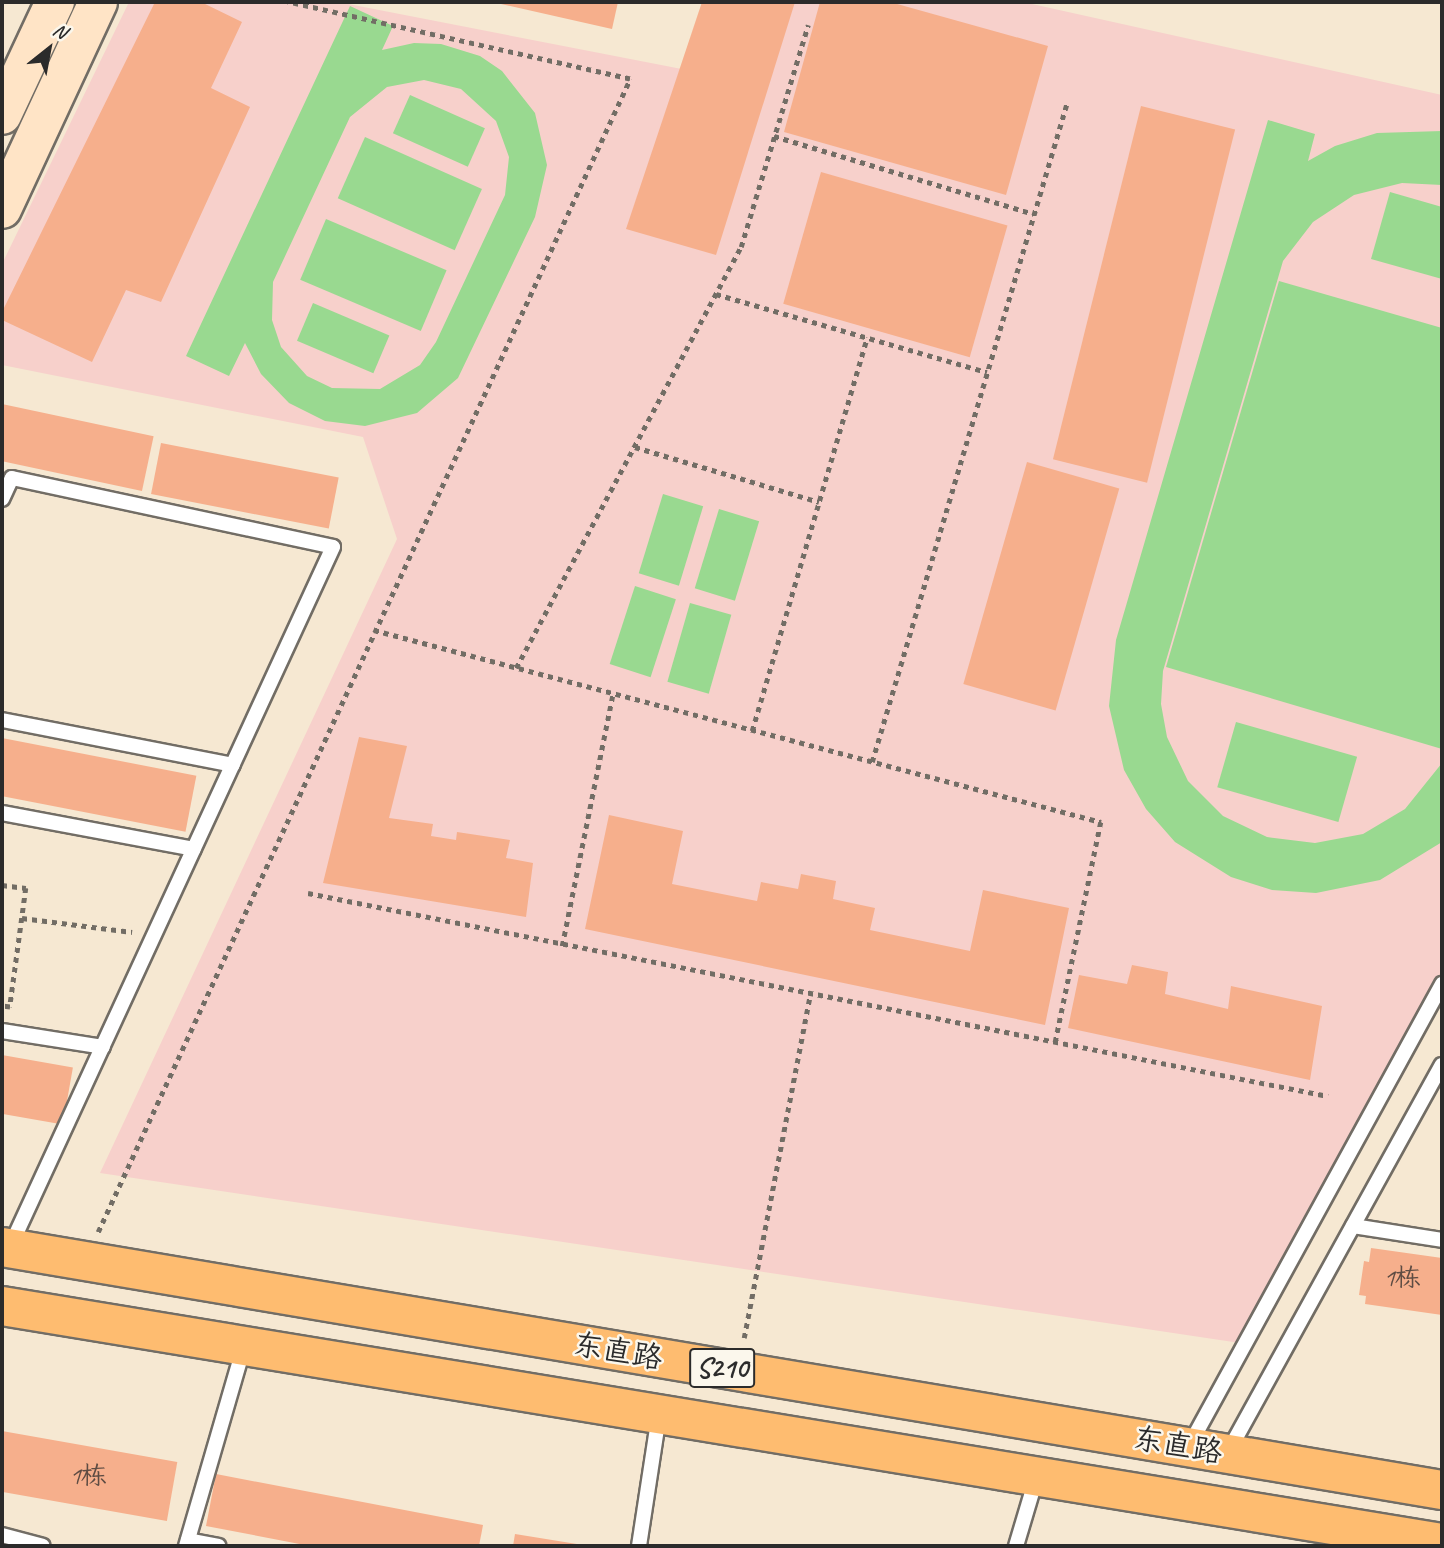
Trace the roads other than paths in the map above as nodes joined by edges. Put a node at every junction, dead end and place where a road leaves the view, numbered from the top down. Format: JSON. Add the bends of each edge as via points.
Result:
{"nodes":[{"id":1,"x":55,"y":2,"type":"edge"},
{"id":2,"x":98,"y":2,"type":"edge"},
{"id":3,"x":2,"y":115,"type":"edge"},
{"id":4,"x":2,"y":209,"type":"edge"},
{"id":5,"x":2,"y":499,"type":"edge"},
{"id":6,"x":2,"y":720,"type":"edge"},
{"id":7,"x":233,"y":765,"type":"junction"},
{"id":8,"x":2,"y":813,"type":"edge"},
{"id":9,"x":194,"y":849,"type":"junction"},
{"id":10,"x":1442,"y":984,"type":"edge"},
{"id":11,"x":2,"y":1031,"type":"edge"},
{"id":12,"x":103,"y":1047,"type":"junction"},
{"id":13,"x":1442,"y":1065,"type":"edge"},
{"id":14,"x":1353,"y":1226,"type":"junction"},
{"id":15,"x":1442,"y":1241,"type":"edge"},
{"id":16,"x":6,"y":1248,"type":"edge"},
{"id":17,"x":2,"y":1306,"type":"edge"},
{"id":18,"x":245,"y":1346,"type":"junction"},
{"id":19,"x":660,"y":1414,"type":"junction"},
{"id":20,"x":1188,"y":1447,"type":"junction"},
{"id":21,"x":1227,"y":1454,"type":"junction"},
{"id":22,"x":1037,"y":1478,"type":"junction"},
{"id":23,"x":1442,"y":1490,"type":"edge"},
{"id":24,"x":2,"y":1535,"type":"edge"},
{"id":25,"x":187,"y":1543,"type":"edge"},
{"id":26,"x":1442,"y":1543,"type":"edge"},
{"id":27,"x":43,"y":1546,"type":"edge"},
{"id":28,"x":218,"y":1546,"type":"edge"},
{"id":29,"x":639,"y":1546,"type":"edge"},
{"id":30,"x":1016,"y":1546,"type":"edge"}],
"edges":[{"from":1,"to":3,"type":"street"},
{"from":2,"to":4,"type":"street"},
{"from":5,"to":7,"type":"lane","via":[[12,478],[333,547]]},
{"from":6,"to":7,"type":"lane"},
{"from":7,"to":9,"type":"lane"},
{"from":8,"to":9,"type":"lane"},
{"from":9,"to":12,"type":"lane"},
{"from":10,"to":20,"type":"lane"},
{"from":11,"to":12,"type":"lane"},
{"from":12,"to":16,"type":"lane"},
{"from":13,"to":14,"type":"lane"},
{"from":14,"to":15,"type":"lane"},
{"from":14,"to":21,"type":"lane"},
{"from":16,"to":20,"type":"main road","name":"东直路","number":"S210"},
{"from":17,"to":18,"type":"main road","name":"东直路","number":"S210"},
{"from":18,"to":19,"type":"main road","name":"东直路","number":"S210"},
{"from":18,"to":25,"type":"lane"},
{"from":19,"to":22,"type":"main road","name":"东直路","number":"S210"},
{"from":19,"to":29,"type":"lane"},
{"from":20,"to":21,"type":"main road","name":"东直路","number":"S210"},
{"from":21,"to":23,"type":"main road","name":"东直路","number":"S210"},
{"from":22,"to":26,"type":"main road","name":"东直路","number":"S210"},
{"from":22,"to":30,"type":"lane"},
{"from":24,"to":27,"type":"lane"},
{"from":25,"to":28,"type":"lane"}]}
